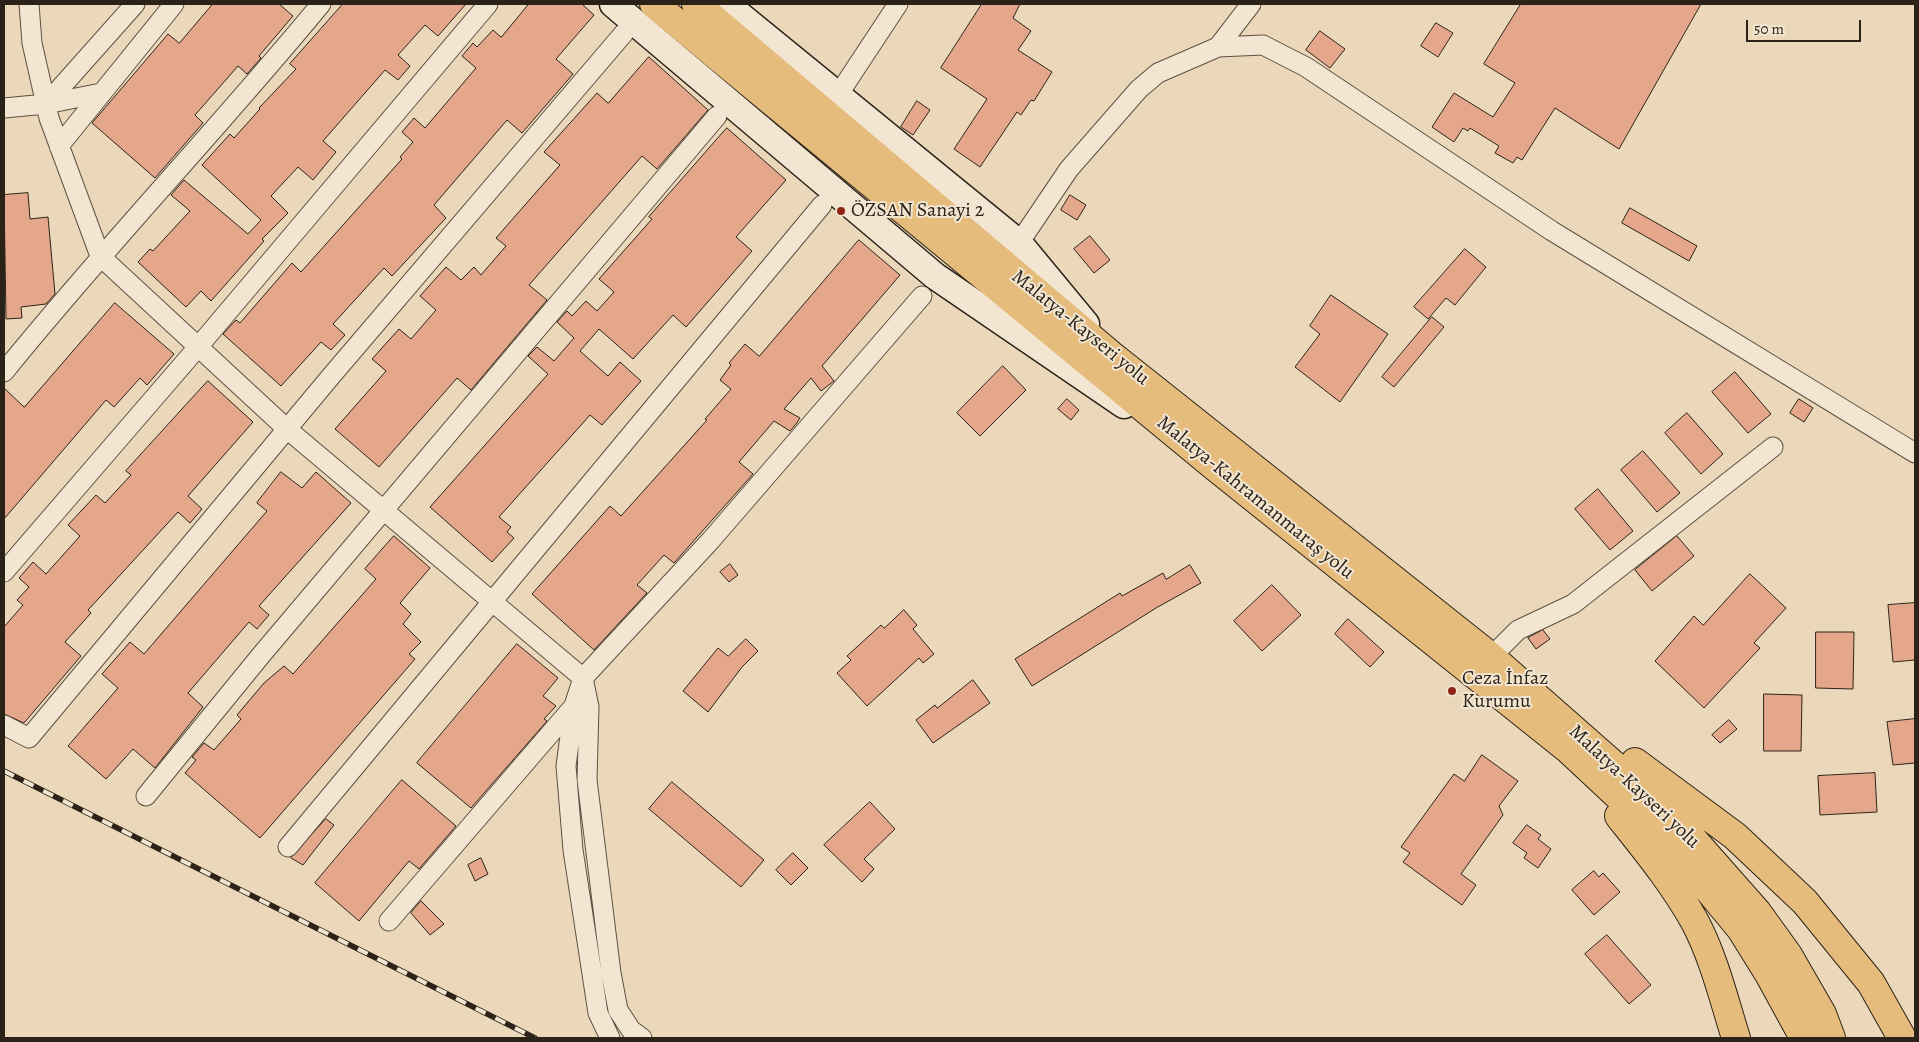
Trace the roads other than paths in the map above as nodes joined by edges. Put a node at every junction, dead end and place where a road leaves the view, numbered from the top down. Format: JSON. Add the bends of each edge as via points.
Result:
{"nodes":[{"id":1,"x":29,"y":4,"type":"edge"},
{"id":2,"x":135,"y":4,"type":"edge"},
{"id":3,"x":321,"y":4,"type":"edge"},
{"id":4,"x":488,"y":4,"type":"edge"},
{"id":5,"x":613,"y":4,"type":"edge"},
{"id":6,"x":654,"y":4,"type":"edge"},
{"id":7,"x":696,"y":4,"type":"edge"},
{"id":8,"x":726,"y":4,"type":"edge"},
{"id":9,"x":898,"y":4,"type":"edge"},
{"id":10,"x":1251,"y":4,"type":"edge"},
{"id":11,"x":172,"y":5,"type":"edge"},
{"id":12,"x":624,"y":33,"type":"dead end"},
{"id":13,"x":1218,"y":46,"type":"junction"},
{"id":14,"x":101,"y":94,"type":"junction"},
{"id":15,"x":838,"y":95,"type":"junction"},
{"id":16,"x":46,"y":104,"type":"junction"},
{"id":17,"x":4,"y":108,"type":"edge"},
{"id":18,"x":717,"y":116,"type":"dead end"},
{"id":19,"x":59,"y":146,"type":"junction"},
{"id":20,"x":822,"y":205,"type":"dead end"},
{"id":21,"x":1019,"y":243,"type":"junction"},
{"id":22,"x":100,"y":256,"type":"junction"},
{"id":23,"x":922,"y":296,"type":"dead end"},
{"id":24,"x":198,"y":346,"type":"junction"},
{"id":25,"x":1111,"y":355,"type":"junction"},
{"id":26,"x":7,"y":364,"type":"edge"},
{"id":27,"x":287,"y":429,"type":"junction"},
{"id":28,"x":1774,"y":447,"type":"dead end"},
{"id":29,"x":1915,"y":453,"type":"edge"},
{"id":30,"x":1214,"y":466,"type":"junction"},
{"id":31,"x":384,"y":510,"type":"junction"},
{"id":32,"x":4,"y":572,"type":"edge"},
{"id":33,"x":493,"y":601,"type":"junction"},
{"id":34,"x":1491,"y":656,"type":"junction"},
{"id":35,"x":583,"y":678,"type":"junction"},
{"id":36,"x":574,"y":706,"type":"junction"},
{"id":37,"x":4,"y":725,"type":"edge"},
{"id":38,"x":1568,"y":749,"type":"junction"},
{"id":39,"x":146,"y":796,"type":"dead end"},
{"id":40,"x":288,"y":848,"type":"dead end"},
{"id":41,"x":389,"y":921,"type":"dead end"},
{"id":42,"x":610,"y":1038,"type":"edge"},
{"id":43,"x":642,"y":1038,"type":"edge"},
{"id":44,"x":1736,"y":1038,"type":"edge"},
{"id":45,"x":1804,"y":1038,"type":"edge"},
{"id":46,"x":1831,"y":1038,"type":"edge"},
{"id":47,"x":1902,"y":1038,"type":"edge"}],
"edges":[{"from":1,"to":16,"type":"street","via":[[32,43]]},
{"from":2,"to":16,"type":"street"},
{"from":3,"to":22,"type":"street","via":[[260,78]]},
{"from":4,"to":24,"type":"street"},
{"from":5,"to":30,"type":"street","via":[[935,276]]},
{"from":6,"to":30,"type":"highway","name":"Malatya-Kahramanmaraş yolu"},
{"from":7,"to":25,"type":"highway","name":"Malatya-Kayseri yolu"},
{"from":8,"to":15,"type":"street"},
{"from":9,"to":15,"type":"street"},
{"from":10,"to":13,"type":"street"},
{"from":11,"to":14,"type":"street"},
{"from":12,"to":27,"type":"street"},
{"from":13,"to":21,"type":"street","via":[[1158,73],[1139,89],[1069,169]]},
{"from":13,"to":29,"type":"street","via":[[1264,45],[1306,67],[1552,231]]},
{"from":14,"to":16,"type":"street"},
{"from":14,"to":19,"type":"street"},
{"from":15,"to":21,"type":"street"},
{"from":16,"to":17,"type":"street"},
{"from":16,"to":19,"type":"street"},
{"from":18,"to":31,"type":"street"},
{"from":19,"to":22,"type":"street"},
{"from":20,"to":33,"type":"street"},
{"from":21,"to":25,"type":"street"},
{"from":22,"to":24,"type":"street"},
{"from":22,"to":26,"type":"street"},
{"from":23,"to":35,"type":"street","via":[[711,540]]},
{"from":24,"to":27,"type":"street"},
{"from":24,"to":32,"type":"street"},
{"from":25,"to":34,"type":"highway","name":"Malatya-Kayseri yolu"},
{"from":27,"to":31,"type":"street"},
{"from":27,"to":37,"type":"street","via":[[29,738]]},
{"from":28,"to":34,"type":"street","via":[[1573,604],[1518,630]]},
{"from":30,"to":38,"type":"highway","name":"Malatya-Kahramanmaraş yolu"},
{"from":31,"to":33,"type":"street"},
{"from":31,"to":39,"type":"street"},
{"from":33,"to":35,"type":"street"},
{"from":33,"to":40,"type":"street"},
{"from":34,"to":46,"type":"highway","name":"Malatya-Kayseri yolu","via":[[1681,826],[1757,912],[1788,955],[1822,1014]]},
{"from":34,"to":47,"type":"highway","via":[[1735,836],[1805,902],[1871,983]]},
{"from":35,"to":36,"type":"street"},
{"from":35,"to":43,"type":"street","via":[[589,707],[587,780],[611,973],[618,1010],[631,1030]]},
{"from":36,"to":41,"type":"street"},
{"from":36,"to":42,"type":"street","via":[[566,766],[573,850],[598,1013]]},
{"from":38,"to":44,"type":"highway","via":[[1665,875],[1695,923],[1717,977]]},
{"from":38,"to":45,"type":"highway","name":"Malatya-Kahramanmaraş yolu","via":[[1674,848],[1741,928]]}]}
